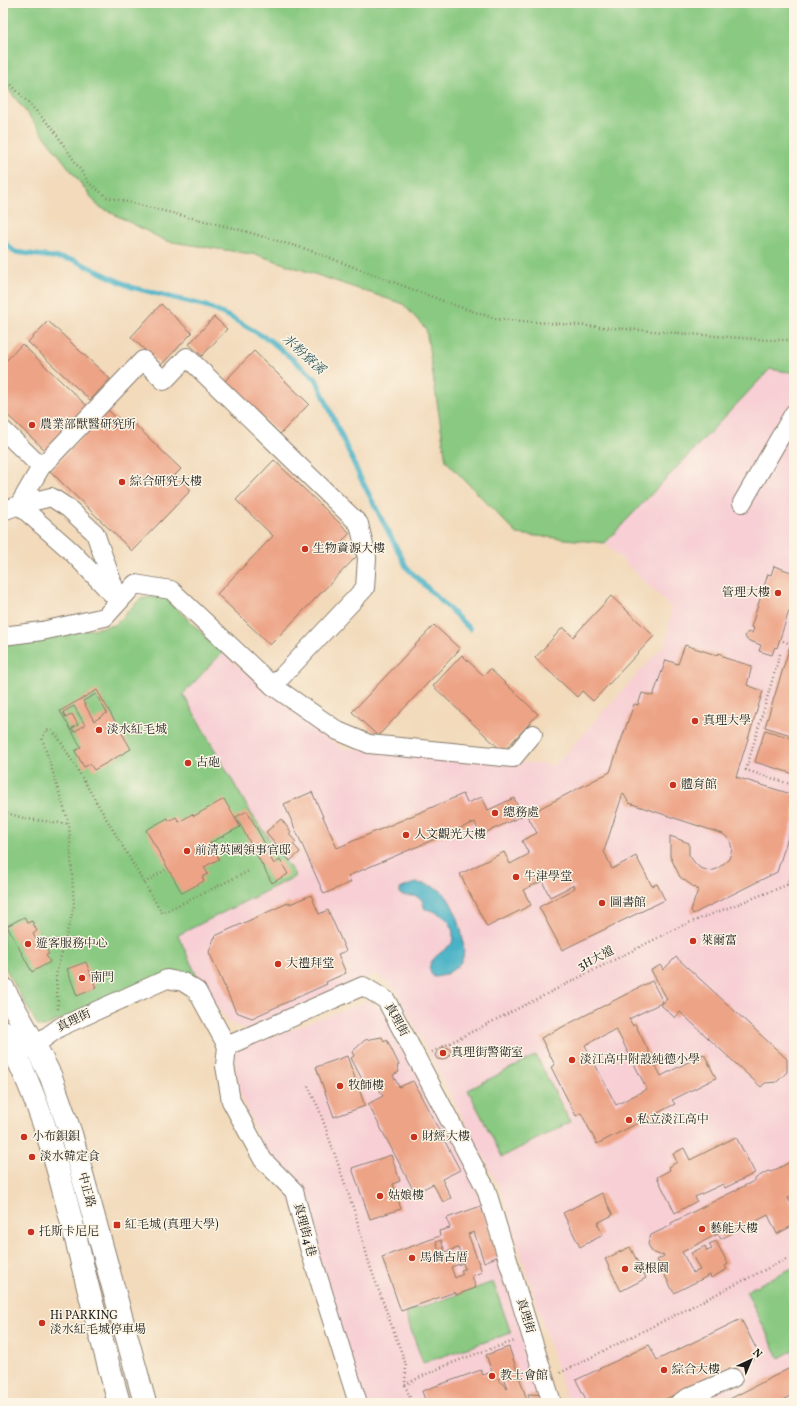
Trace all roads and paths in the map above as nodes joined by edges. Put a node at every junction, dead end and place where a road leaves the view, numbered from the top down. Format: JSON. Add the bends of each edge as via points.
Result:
{"nodes":[{"id":1,"x":3,"y":76,"type":"edge"},
{"id":2,"x":794,"y":340,"type":"edge"},
{"id":3,"x":794,"y":413,"type":"edge"},
{"id":4,"x":3,"y":430,"type":"edge"},
{"id":5,"x":41,"y":467,"type":"junction"},
{"id":6,"x":742,"y":504,"type":"dead end"},
{"id":7,"x":11,"y":508,"type":"edge"},
{"id":8,"x":119,"y":601,"type":"junction"},
{"id":9,"x":3,"y":636,"type":"edge"},
{"id":10,"x":783,"y":641,"type":"dead end"},
{"id":11,"x":794,"y":645,"type":"edge"},
{"id":12,"x":780,"y":654,"type":"dead end"},
{"id":13,"x":273,"y":686,"type":"junction"},
{"id":14,"x":533,"y":734,"type":"dead end"},
{"id":15,"x":792,"y":785,"type":"dead end"},
{"id":16,"x":3,"y":812,"type":"edge"},
{"id":17,"x":69,"y":824,"type":"junction"},
{"id":18,"x":794,"y":864,"type":"edge"},
{"id":19,"x":165,"y":870,"type":"dead end"},
{"id":20,"x":249,"y":871,"type":"dead end"},
{"id":21,"x":144,"y":883,"type":"junction"},
{"id":22,"x":787,"y":885,"type":"junction"},
{"id":23,"x":794,"y":886,"type":"edge"},
{"id":24,"x":3,"y":988,"type":"edge"},
{"id":25,"x":60,"y":1027,"type":"junction"},
{"id":26,"x":3,"y":1031,"type":"edge"},
{"id":27,"x":35,"y":1045,"type":"junction"},
{"id":28,"x":227,"y":1046,"type":"junction"},
{"id":29,"x":16,"y":1054,"type":"junction"},
{"id":30,"x":417,"y":1059,"type":"junction"},
{"id":31,"x":308,"y":1086,"type":"dead end"},
{"id":32,"x":794,"y":1255,"type":"edge"},
{"id":33,"x":521,"y":1338,"type":"dead end"},
{"id":34,"x":560,"y":1373,"type":"dead end"},
{"id":35,"x":734,"y":1378,"type":"dead end"},
{"id":36,"x":405,"y":1385,"type":"junction"},
{"id":37,"x":3,"y":1386,"type":"edge"},
{"id":38,"x":7,"y":1403,"type":"edge"},
{"id":39,"x":119,"y":1403,"type":"edge"},
{"id":40,"x":145,"y":1403,"type":"edge"},
{"id":41,"x":358,"y":1403,"type":"edge"},
{"id":42,"x":412,"y":1403,"type":"edge"},
{"id":43,"x":552,"y":1403,"type":"edge"},
{"id":44,"x":679,"y":1403,"type":"edge"}],
"edges":[{"from":1,"to":2,"type":"path","via":[[53,129],[89,183],[107,197],[237,229],[309,250],[496,319]]},
{"from":3,"to":6,"type":"street"},
{"from":4,"to":5,"type":"street"},
{"from":5,"to":7,"type":"street"},
{"from":5,"to":13,"type":"street","via":[[142,360],[164,381],[187,357],[359,524],[367,558],[365,588]]},
{"from":7,"to":8,"type":"street","via":[[71,551]]},
{"from":7,"to":8,"type":"street","via":[[51,497],[68,508],[95,533]]},
{"from":8,"to":9,"type":"street","via":[[105,617],[42,631]]},
{"from":8,"to":13,"type":"street","via":[[135,584],[171,590]]},
{"from":10,"to":11,"type":"path"},
{"from":12,"to":15,"type":"path","via":[[746,770]]},
{"from":13,"to":14,"type":"street","via":[[338,731],[369,744],[513,758]]},
{"from":16,"to":17,"type":"path","via":[[27,819]]},
{"from":17,"to":21,"type":"path","via":[[42,738],[46,730],[58,737]]},
{"from":17,"to":25,"type":"path","via":[[74,906],[56,975]]},
{"from":18,"to":22,"type":"path"},
{"from":19,"to":21,"type":"path"},
{"from":20,"to":21,"type":"path","via":[[162,913]]},
{"from":22,"to":23,"type":"path"},
{"from":22,"to":30,"type":"path","name":"3H大道","via":[[681,926]]},
{"from":24,"to":27,"type":"main road","name":"中正路"},
{"from":25,"to":27,"type":"street","name":"真理街"},
{"from":25,"to":28,"type":"street","name":"真理街","via":[[167,979],[184,982],[197,991]]},
{"from":26,"to":29,"type":"main road","name":"中正路"},
{"from":27,"to":29,"type":"street","name":"真理街"},
{"from":27,"to":40,"type":"main road","name":"中正路","via":[[51,1077],[71,1134]]},
{"from":28,"to":30,"type":"street","name":"真理街","via":[[363,986],[386,1000]]},
{"from":28,"to":41,"type":"street","name":"真理街4巷","via":[[224,1066],[231,1101],[263,1160],[294,1191],[310,1251]]},
{"from":29,"to":39,"type":"main road","name":"中正路","via":[[50,1140]]},
{"from":30,"to":43,"type":"street","name":"真理街","via":[[486,1189]]},
{"from":31,"to":36,"type":"path","via":[[354,1210],[370,1266],[406,1365]]},
{"from":32,"to":34,"type":"path"},
{"from":33,"to":36,"type":"path","via":[[462,1358]]},
{"from":35,"to":44,"type":"street"},
{"from":36,"to":42,"type":"path"},
{"from":37,"to":38,"type":"path"}]}
